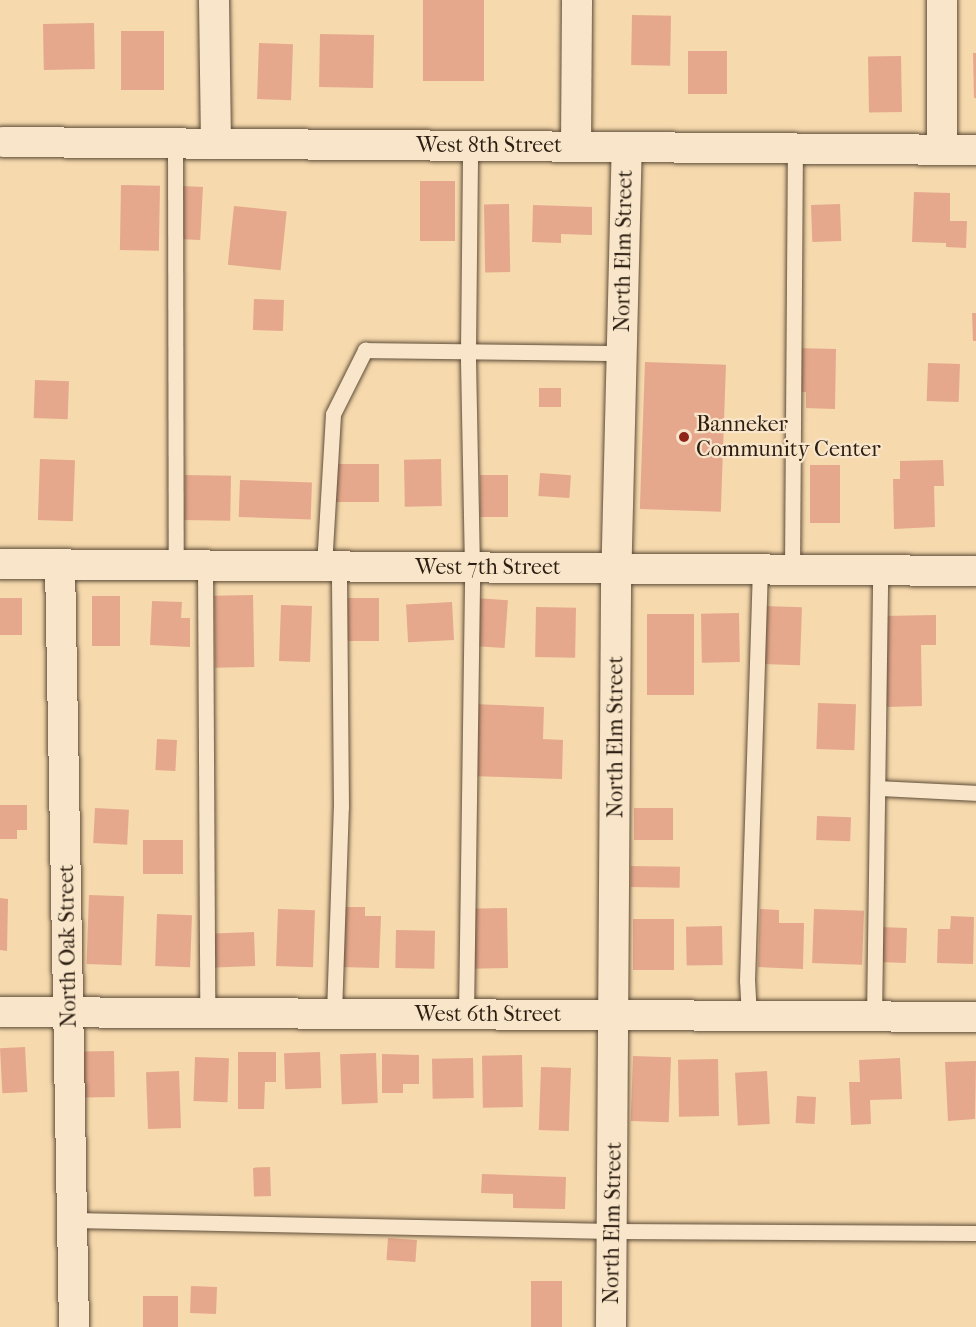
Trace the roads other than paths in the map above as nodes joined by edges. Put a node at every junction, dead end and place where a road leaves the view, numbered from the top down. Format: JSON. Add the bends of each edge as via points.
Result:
{"nodes":[{"id":1,"x":214,"y":0,"type":"edge"},
{"id":2,"x":577,"y":0,"type":"edge"},
{"id":3,"x":942,"y":0,"type":"edge"},
{"id":4,"x":3,"y":142,"type":"dead end"},
{"id":5,"x":175,"y":143,"type":"junction"},
{"id":6,"x":216,"y":144,"type":"junction"},
{"id":7,"x":470,"y":146,"type":"junction"},
{"id":8,"x":576,"y":146,"type":"junction"},
{"id":9,"x":627,"y":147,"type":"junction"},
{"id":10,"x":795,"y":148,"type":"junction"},
{"id":11,"x":942,"y":150,"type":"junction"},
{"id":12,"x":976,"y":150,"type":"edge"},
{"id":13,"x":468,"y":350,"type":"junction"},
{"id":14,"x":622,"y":353,"type":"junction"},
{"id":15,"x":0,"y":564,"type":"edge"},
{"id":16,"x":60,"y":564,"type":"junction"},
{"id":17,"x":176,"y":565,"type":"junction"},
{"id":18,"x":206,"y":566,"type":"junction"},
{"id":19,"x":332,"y":566,"type":"junction"},
{"id":20,"x":472,"y":568,"type":"junction"},
{"id":21,"x":616,"y":569,"type":"junction"},
{"id":22,"x":760,"y":570,"type":"junction"},
{"id":23,"x":792,"y":570,"type":"junction"},
{"id":24,"x":880,"y":570,"type":"junction"},
{"id":25,"x":976,"y":571,"type":"edge"},
{"id":26,"x":878,"y":788,"type":"junction"},
{"id":27,"x":976,"y":793,"type":"edge"},
{"id":28,"x":0,"y":1012,"type":"edge"},
{"id":29,"x":70,"y":1013,"type":"junction"},
{"id":30,"x":207,"y":1014,"type":"junction"},
{"id":31,"x":334,"y":1014,"type":"junction"},
{"id":32,"x":466,"y":1015,"type":"junction"},
{"id":33,"x":615,"y":1016,"type":"junction"},
{"id":34,"x":750,"y":1017,"type":"junction"},
{"id":35,"x":976,"y":1017,"type":"edge"},
{"id":36,"x":874,"y":1018,"type":"junction"},
{"id":37,"x":73,"y":1220,"type":"junction"},
{"id":38,"x":613,"y":1231,"type":"junction"},
{"id":39,"x":976,"y":1233,"type":"edge"},
{"id":40,"x":74,"y":1327,"type":"edge"},
{"id":41,"x":611,"y":1327,"type":"edge"}],
"edges":[{"from":1,"to":6,"type":"street"},
{"from":2,"to":8,"type":"street"},
{"from":3,"to":11,"type":"street"},
{"from":4,"to":5,"type":"street","name":"West 8th Street"},
{"from":5,"to":6,"type":"street","name":"West 8th Street"},
{"from":5,"to":17,"type":"lane"},
{"from":6,"to":7,"type":"street","name":"West 8th Street"},
{"from":7,"to":8,"type":"street","name":"West 8th Street"},
{"from":7,"to":13,"type":"lane"},
{"from":8,"to":9,"type":"street","name":"West 8th Street"},
{"from":9,"to":10,"type":"street","name":"West 8th Street"},
{"from":9,"to":14,"type":"street","name":"North Elm Street"},
{"from":10,"to":11,"type":"street","name":"West 8th Street"},
{"from":10,"to":23,"type":"lane"},
{"from":11,"to":12,"type":"street","name":"West 8th Street"},
{"from":13,"to":14,"type":"lane"},
{"from":13,"to":19,"type":"lane","via":[[365,350],[333,414]]},
{"from":13,"to":20,"type":"lane"},
{"from":14,"to":21,"type":"street","name":"North Elm Street"},
{"from":15,"to":16,"type":"street","name":"West 7th Street"},
{"from":16,"to":17,"type":"street","name":"West 7th Street"},
{"from":16,"to":29,"type":"street","name":"North Oak Street"},
{"from":17,"to":18,"type":"street","name":"West 7th Street"},
{"from":18,"to":19,"type":"street","name":"West 7th Street"},
{"from":18,"to":30,"type":"lane"},
{"from":19,"to":20,"type":"street","name":"West 7th Street"},
{"from":19,"to":31,"type":"lane","via":[[341,807]]},
{"from":20,"to":21,"type":"street","name":"West 7th Street"},
{"from":20,"to":32,"type":"lane"},
{"from":21,"to":22,"type":"street","name":"West 7th Street"},
{"from":21,"to":33,"type":"street","name":"North Elm Street"},
{"from":22,"to":23,"type":"street","name":"West 7th Street"},
{"from":22,"to":34,"type":"lane","via":[[747,981]]},
{"from":23,"to":24,"type":"street","name":"West 7th Street"},
{"from":24,"to":25,"type":"street","name":"West 7th Street"},
{"from":24,"to":26,"type":"lane"},
{"from":26,"to":27,"type":"lane"},
{"from":26,"to":36,"type":"lane"},
{"from":28,"to":29,"type":"street","name":"West 6th Street"},
{"from":29,"to":30,"type":"street","name":"West 6th Street"},
{"from":29,"to":37,"type":"street","name":"North Oak Street"},
{"from":30,"to":31,"type":"street","name":"West 6th Street"},
{"from":31,"to":32,"type":"street","name":"West 6th Street"},
{"from":32,"to":33,"type":"street","name":"West 6th Street"},
{"from":33,"to":34,"type":"street","name":"West 6th Street"},
{"from":33,"to":38,"type":"street","name":"North Elm Street"},
{"from":34,"to":36,"type":"street","name":"West 6th Street"},
{"from":35,"to":36,"type":"street","name":"West 6th Street"},
{"from":37,"to":38,"type":"lane"},
{"from":37,"to":40,"type":"street","name":"North Oak Street"},
{"from":38,"to":39,"type":"lane"},
{"from":38,"to":41,"type":"street","name":"North Elm Street"}]}
